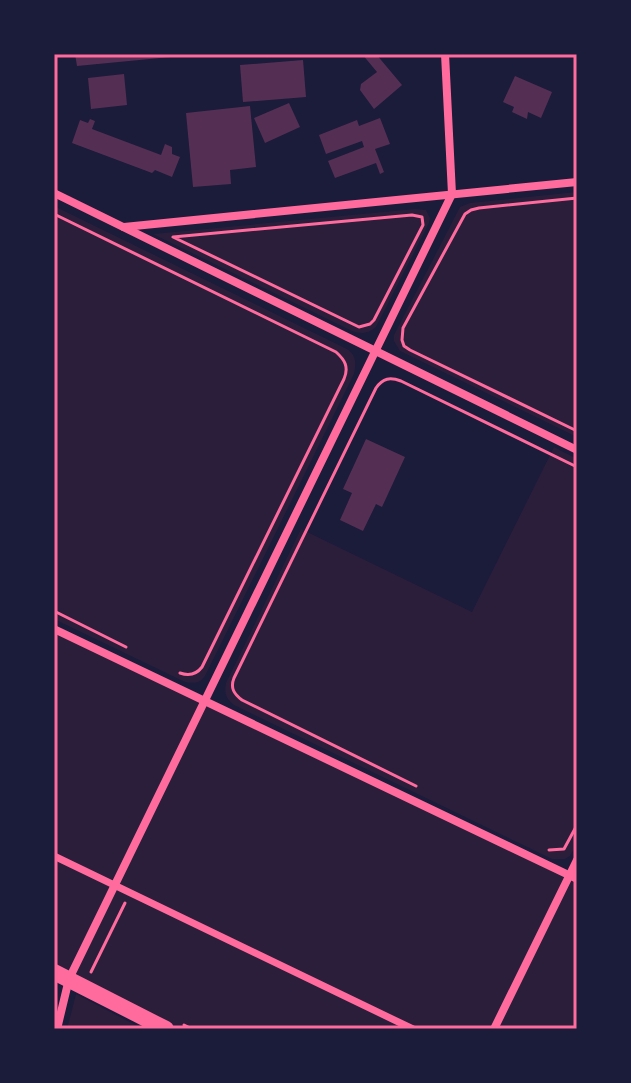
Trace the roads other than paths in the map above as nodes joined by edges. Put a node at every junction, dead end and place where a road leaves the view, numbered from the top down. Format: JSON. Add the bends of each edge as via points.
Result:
{"nodes":[{"id":1,"x":445,"y":54,"type":"edge"},
{"id":2,"x":577,"y":182,"type":"edge"},
{"id":3,"x":54,"y":193,"type":"edge"},
{"id":4,"x":452,"y":194,"type":"junction"},
{"id":5,"x":122,"y":227,"type":"junction"},
{"id":6,"x":376,"y":351,"type":"junction"},
{"id":7,"x":577,"y":450,"type":"edge"},
{"id":8,"x":54,"y":629,"type":"edge"},
{"id":9,"x":204,"y":702,"type":"junction"},
{"id":10,"x":54,"y":856,"type":"edge"},
{"id":11,"x":577,"y":860,"type":"edge"},
{"id":12,"x":573,"y":877,"type":"edge"},
{"id":13,"x":115,"y":885,"type":"junction"},
{"id":14,"x":61,"y":976,"type":"edge"},
{"id":15,"x":173,"y":1026,"type":"edge"},
{"id":16,"x":57,"y":1029,"type":"edge"},
{"id":17,"x":413,"y":1029,"type":"edge"},
{"id":18,"x":494,"y":1029,"type":"edge"}],
"edges":[{"from":1,"to":4,"type":"street"},
{"from":2,"to":4,"type":"street"},
{"from":3,"to":5,"type":"street"},
{"from":4,"to":5,"type":"street"},
{"from":4,"to":6,"type":"street"},
{"from":5,"to":6,"type":"street"},
{"from":6,"to":7,"type":"street"},
{"from":6,"to":9,"type":"street"},
{"from":8,"to":9,"type":"street"},
{"from":9,"to":12,"type":"street"},
{"from":9,"to":13,"type":"street"},
{"from":10,"to":13,"type":"street"},
{"from":11,"to":12,"type":"street"},
{"from":12,"to":18,"type":"street"},
{"from":13,"to":14,"type":"street"},
{"from":13,"to":17,"type":"street"},
{"from":14,"to":15,"type":"main road"},
{"from":14,"to":16,"type":"street"}]}
